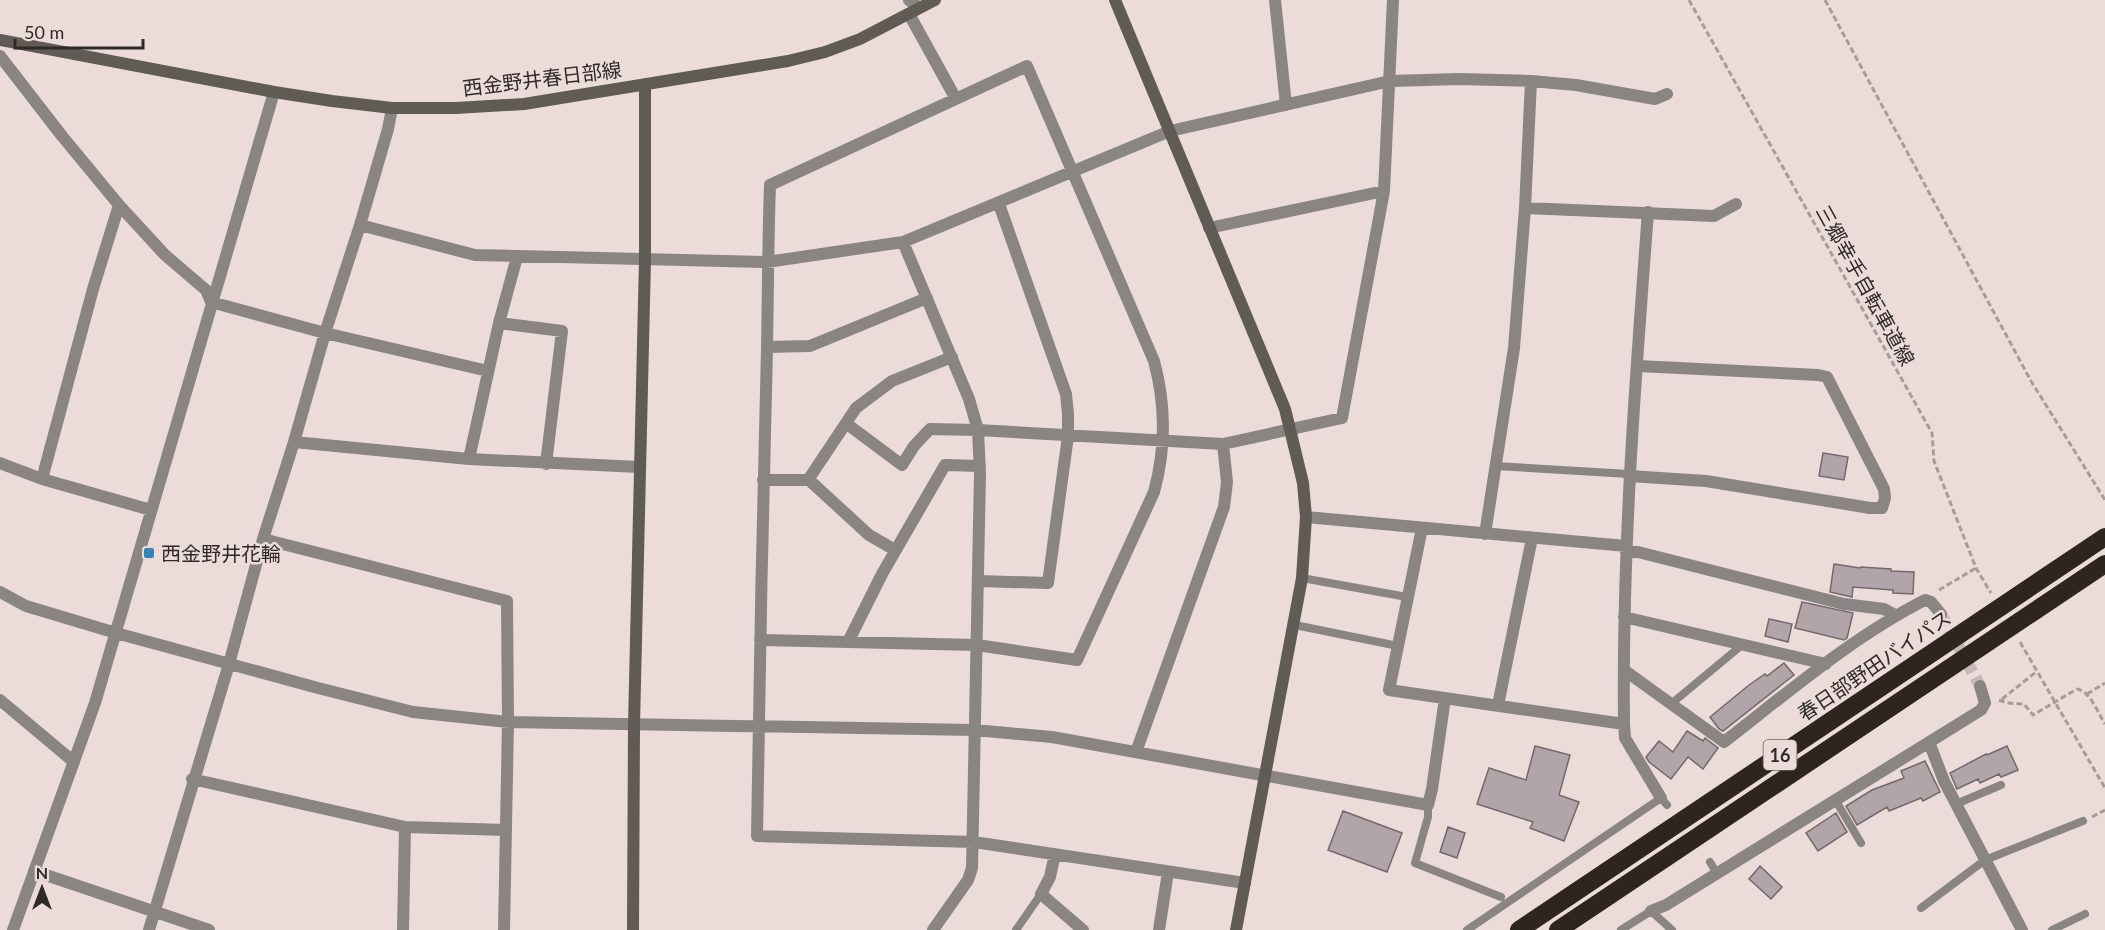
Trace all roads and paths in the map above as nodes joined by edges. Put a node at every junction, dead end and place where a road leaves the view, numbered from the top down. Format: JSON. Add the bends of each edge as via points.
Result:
{"nodes":[{"id":1,"x":935,"y":0,"type":"edge"},
{"id":2,"x":1115,"y":0,"type":"edge"},
{"id":3,"x":1275,"y":0,"type":"edge"},
{"id":4,"x":1393,"y":0,"type":"edge"},
{"id":5,"x":1689,"y":0,"type":"edge"},
{"id":6,"x":1825,"y":0,"type":"edge"},
{"id":7,"x":912,"y":7,"type":"edge"},
{"id":8,"x":0,"y":40,"type":"edge"},
{"id":9,"x":0,"y":56,"type":"edge"},
{"id":10,"x":1390,"y":81,"type":"junction"},
{"id":11,"x":1531,"y":81,"type":"junction"},
{"id":12,"x":645,"y":84,"type":"junction"},
{"id":13,"x":274,"y":92,"type":"junction"},
{"id":14,"x":1667,"y":94,"type":"dead end"},
{"id":15,"x":956,"y":99,"type":"junction"},
{"id":16,"x":1286,"y":105,"type":"junction"},
{"id":17,"x":392,"y":108,"type":"junction"},
{"id":18,"x":1170,"y":131,"type":"junction"},
{"id":19,"x":1071,"y":171,"type":"junction"},
{"id":20,"x":1383,"y":191,"type":"junction"},
{"id":21,"x":999,"y":204,"type":"junction"},
{"id":22,"x":1736,"y":204,"type":"dead end"},
{"id":23,"x":119,"y":205,"type":"junction"},
{"id":24,"x":1525,"y":208,"type":"junction"},
{"id":25,"x":1647,"y":212,"type":"junction"},
{"id":26,"x":360,"y":225,"type":"junction"},
{"id":27,"x":1209,"y":228,"type":"junction"},
{"id":28,"x":903,"y":242,"type":"junction"},
{"id":29,"x":517,"y":256,"type":"junction"},
{"id":30,"x":645,"y":260,"type":"junction"},
{"id":31,"x":767,"y":262,"type":"junction"},
{"id":32,"x":927,"y":297,"type":"junction"},
{"id":33,"x":211,"y":302,"type":"junction"},
{"id":34,"x":499,"y":323,"type":"junction"},
{"id":35,"x":325,"y":333,"type":"junction"},
{"id":36,"x":767,"y":347,"type":"junction"},
{"id":37,"x":952,"y":357,"type":"junction"},
{"id":38,"x":1638,"y":366,"type":"junction"},
{"id":39,"x":488,"y":371,"type":"junction"},
{"id":40,"x":847,"y":423,"type":"junction"},
{"id":41,"x":1291,"y":429,"type":"junction"},
{"id":42,"x":978,"y":430,"type":"junction"},
{"id":43,"x":1068,"y":436,"type":"junction"},
{"id":44,"x":294,"y":442,"type":"junction"},
{"id":45,"x":1163,"y":442,"type":"junction"},
{"id":46,"x":1224,"y":444,"type":"junction"},
{"id":47,"x":469,"y":459,"type":"junction"},
{"id":48,"x":0,"y":463,"type":"edge"},
{"id":49,"x":546,"y":464,"type":"junction"},
{"id":50,"x":980,"y":466,"type":"junction"},
{"id":51,"x":1495,"y":466,"type":"junction"},
{"id":52,"x":639,"y":467,"type":"junction"},
{"id":53,"x":1629,"y":475,"type":"junction"},
{"id":54,"x":42,"y":479,"type":"junction"},
{"id":55,"x":808,"y":479,"type":"junction"},
{"id":56,"x":763,"y":480,"type":"junction"},
{"id":57,"x":2105,"y":500,"type":"edge"},
{"id":58,"x":151,"y":510,"type":"junction"},
{"id":59,"x":1306,"y":517,"type":"junction"},
{"id":60,"x":1422,"y":528,"type":"junction"},
{"id":61,"x":1485,"y":534,"type":"junction"},
{"id":62,"x":2105,"y":537,"type":"edge"},
{"id":63,"x":1532,"y":538,"type":"junction"},
{"id":64,"x":263,"y":539,"type":"junction"},
{"id":65,"x":1626,"y":549,"type":"junction"},
{"id":66,"x":896,"y":550,"type":"junction"},
{"id":67,"x":2105,"y":564,"type":"edge"},
{"id":68,"x":1976,"y":568,"type":"junction"},
{"id":69,"x":1302,"y":578,"type":"junction"},
{"id":70,"x":979,"y":581,"type":"junction"},
{"id":71,"x":0,"y":592,"type":"edge"},
{"id":72,"x":1992,"y":594,"type":"dead end"},
{"id":73,"x":1407,"y":597,"type":"junction"},
{"id":74,"x":1929,"y":600,"type":"junction"},
{"id":75,"x":1941,"y":614,"type":"tunnel mouth"},
{"id":76,"x":1895,"y":615,"type":"junction"},
{"id":77,"x":1624,"y":617,"type":"junction"},
{"id":78,"x":1295,"y":625,"type":"junction"},
{"id":79,"x":116,"y":633,"type":"junction"},
{"id":80,"x":760,"y":640,"type":"junction"},
{"id":81,"x":848,"y":642,"type":"junction"},
{"id":82,"x":2020,"y":642,"type":"dead end"},
{"id":83,"x":977,"y":645,"type":"junction"},
{"id":84,"x":1742,"y":645,"type":"junction"},
{"id":85,"x":1398,"y":646,"type":"junction"},
{"id":86,"x":229,"y":664,"type":"junction"},
{"id":87,"x":1826,"y":664,"type":"junction"},
{"id":88,"x":1624,"y":670,"type":"junction"},
{"id":89,"x":2036,"y":672,"type":"junction"},
{"id":90,"x":2105,"y":683,"type":"edge"},
{"id":91,"x":1980,"y":687,"type":"tunnel mouth"},
{"id":92,"x":2087,"y":694,"type":"junction"},
{"id":93,"x":1446,"y":698,"type":"junction"},
{"id":94,"x":2001,"y":699,"type":"junction"},
{"id":95,"x":1985,"y":703,"type":"junction"},
{"id":96,"x":2054,"y":703,"type":"junction"},
{"id":97,"x":1671,"y":704,"type":"junction"},
{"id":98,"x":2,"y":705,"type":"edge"},
{"id":99,"x":1498,"y":705,"type":"junction"},
{"id":100,"x":508,"y":722,"type":"junction"},
{"id":101,"x":1624,"y":724,"type":"junction"},
{"id":102,"x":2105,"y":724,"type":"edge"},
{"id":103,"x":634,"y":725,"type":"junction"},
{"id":104,"x":758,"y":727,"type":"junction"},
{"id":105,"x":975,"y":730,"type":"junction"},
{"id":106,"x":1929,"y":742,"type":"junction"},
{"id":107,"x":1136,"y":752,"type":"junction"},
{"id":108,"x":74,"y":762,"type":"junction"},
{"id":109,"x":1266,"y":776,"type":"junction"},
{"id":110,"x":192,"y":779,"type":"junction"},
{"id":111,"x":2001,"y":784,"type":"dead end"},
{"id":112,"x":2105,"y":788,"type":"edge"},
{"id":113,"x":1664,"y":801,"type":"joint"},
{"id":114,"x":1836,"y":801,"type":"junction"},
{"id":115,"x":1956,"y":804,"type":"junction"},
{"id":116,"x":1428,"y":805,"type":"junction"},
{"id":117,"x":2083,"y":821,"type":"dead end"},
{"id":118,"x":405,"y":827,"type":"junction"},
{"id":119,"x":506,"y":830,"type":"junction"},
{"id":120,"x":974,"y":842,"type":"junction"},
{"id":121,"x":1861,"y":843,"type":"dead end"},
{"id":122,"x":1054,"y":854,"type":"junction"},
{"id":123,"x":1985,"y":860,"type":"junction"},
{"id":124,"x":34,"y":871,"type":"junction"},
{"id":125,"x":1168,"y":872,"type":"junction"},
{"id":126,"x":1245,"y":883,"type":"junction"},
{"id":127,"x":1041,"y":894,"type":"junction"},
{"id":128,"x":1501,"y":897,"type":"dead end"},
{"id":129,"x":1921,"y":908,"type":"dead end"},
{"id":130,"x":154,"y":911,"type":"junction"},
{"id":131,"x":1651,"y":911,"type":"junction"},
{"id":132,"x":2085,"y":914,"type":"dead end"},
{"id":133,"x":13,"y":930,"type":"edge"},
{"id":134,"x":149,"y":930,"type":"edge"},
{"id":135,"x":208,"y":930,"type":"edge"},
{"id":136,"x":403,"y":930,"type":"edge"},
{"id":137,"x":504,"y":930,"type":"edge"},
{"id":138,"x":633,"y":930,"type":"edge"},
{"id":139,"x":933,"y":930,"type":"edge"},
{"id":140,"x":1016,"y":930,"type":"edge"},
{"id":141,"x":1083,"y":930,"type":"edge"},
{"id":142,"x":1159,"y":930,"type":"edge"},
{"id":143,"x":1236,"y":930,"type":"edge"},
{"id":144,"x":1467,"y":930,"type":"edge"},
{"id":145,"x":1519,"y":930,"type":"edge"},
{"id":146,"x":1558,"y":930,"type":"edge"},
{"id":147,"x":1621,"y":930,"type":"edge"},
{"id":148,"x":1672,"y":930,"type":"edge"},
{"id":149,"x":2022,"y":930,"type":"edge"},
{"id":150,"x":2052,"y":930,"type":"edge"}],
"edges":[{"from":1,"to":7,"type":"street","name":"西金野井春日部線"},
{"from":2,"to":18,"type":"street"},
{"from":3,"to":16,"type":"street"},
{"from":4,"to":10,"type":"street"},
{"from":5,"to":68,"type":"path","name":"三郷幸手自転車道線","via":[[1932,433],[1934,461]]},
{"from":6,"to":57,"type":"path","via":[[2031,381]]},
{"from":7,"to":12,"type":"street","name":"西金野井春日部線","via":[[860,39],[825,52]]},
{"from":7,"to":15,"type":"street"},
{"from":8,"to":13,"type":"street","name":"西金野井春日部線"},
{"from":9,"to":23,"type":"street"},
{"from":10,"to":11,"type":"street"},
{"from":10,"to":16,"type":"street"},
{"from":10,"to":20,"type":"street"},
{"from":11,"to":14,"type":"street","via":[[1576,84],[1655,99]]},
{"from":11,"to":24,"type":"street"},
{"from":12,"to":17,"type":"street","name":"西金野井春日部線","via":[[524,104]]},
{"from":12,"to":30,"type":"street"},
{"from":13,"to":17,"type":"street","name":"西金野井春日部線"},
{"from":13,"to":33,"type":"street"},
{"from":15,"to":19,"type":"street","via":[[1027,66]]},
{"from":15,"to":31,"type":"street","via":[[770,185]]},
{"from":16,"to":18,"type":"street"},
{"from":17,"to":26,"type":"street"},
{"from":18,"to":19,"type":"street"},
{"from":18,"to":27,"type":"street"},
{"from":19,"to":21,"type":"street"},
{"from":19,"to":45,"type":"street","via":[[1154,361],[1162,399]]},
{"from":20,"to":27,"type":"street"},
{"from":20,"to":41,"type":"street","via":[[1342,418]]},
{"from":21,"to":28,"type":"street"},
{"from":21,"to":43,"type":"street","via":[[1066,394]]},
{"from":22,"to":25,"type":"street","via":[[1714,216]]},
{"from":23,"to":33,"type":"street","via":[[165,255],[206,290]]},
{"from":23,"to":54,"type":"street"},
{"from":24,"to":25,"type":"street"},
{"from":24,"to":51,"type":"street","via":[[1514,348]]},
{"from":25,"to":38,"type":"street"},
{"from":26,"to":29,"type":"street","via":[[475,255]]},
{"from":26,"to":35,"type":"street"},
{"from":27,"to":41,"type":"street"},
{"from":28,"to":31,"type":"street"},
{"from":28,"to":32,"type":"street"},
{"from":29,"to":30,"type":"street"},
{"from":29,"to":34,"type":"street"},
{"from":30,"to":31,"type":"street"},
{"from":30,"to":52,"type":"street"},
{"from":31,"to":36,"type":"street"},
{"from":32,"to":36,"type":"street","via":[[810,346]]},
{"from":32,"to":37,"type":"street"},
{"from":33,"to":35,"type":"street"},
{"from":33,"to":58,"type":"street"},
{"from":34,"to":39,"type":"street"},
{"from":34,"to":49,"type":"street","via":[[562,331]]},
{"from":35,"to":39,"type":"street"},
{"from":35,"to":44,"type":"street"},
{"from":36,"to":56,"type":"street"},
{"from":37,"to":40,"type":"street","via":[[892,381],[856,408]]},
{"from":37,"to":42,"type":"street"},
{"from":38,"to":53,"type":"street"},
{"from":38,"to":53,"type":"street","via":[[1827,377],[1885,498],[1882,508],[1870,508],[1706,481]]},
{"from":39,"to":47,"type":"street"},
{"from":40,"to":42,"type":"street","via":[[902,465],[930,429]]},
{"from":40,"to":55,"type":"street"},
{"from":41,"to":46,"type":"street"},
{"from":41,"to":59,"type":"street"},
{"from":42,"to":43,"type":"street"},
{"from":42,"to":50,"type":"street"},
{"from":43,"to":45,"type":"street"},
{"from":43,"to":70,"type":"street","via":[[1048,583]]},
{"from":44,"to":47,"type":"street"},
{"from":44,"to":64,"type":"street"},
{"from":45,"to":46,"type":"street"},
{"from":45,"to":83,"type":"street","via":[[1154,492],[1077,660]]},
{"from":46,"to":107,"type":"street","via":[[1224,507]]},
{"from":47,"to":49,"type":"street"},
{"from":48,"to":54,"type":"street"},
{"from":49,"to":52,"type":"street"},
{"from":50,"to":66,"type":"street","via":[[945,465]]},
{"from":50,"to":70,"type":"street"},
{"from":51,"to":53,"type":"lane"},
{"from":51,"to":61,"type":"street"},
{"from":52,"to":103,"type":"street"},
{"from":53,"to":65,"type":"street"},
{"from":54,"to":58,"type":"street"},
{"from":55,"to":56,"type":"street"},
{"from":55,"to":66,"type":"street","via":[[869,535]]},
{"from":56,"to":80,"type":"street"},
{"from":58,"to":79,"type":"street"},
{"from":59,"to":60,"type":"street"},
{"from":59,"to":69,"type":"street"},
{"from":60,"to":61,"type":"street"},
{"from":60,"to":73,"type":"street"},
{"from":61,"to":63,"type":"street"},
{"from":62,"to":145,"type":"highway","name":"春日部野田バイパス","number":"16"},
{"from":63,"to":65,"type":"street"},
{"from":63,"to":99,"type":"street"},
{"from":64,"to":86,"type":"street"},
{"from":64,"to":100,"type":"street","via":[[507,601]]},
{"from":65,"to":76,"type":"street","via":[[1844,604],[1884,609]]},
{"from":65,"to":77,"type":"street"},
{"from":66,"to":81,"type":"street"},
{"from":67,"to":146,"type":"highway","number":"16"},
{"from":68,"to":72,"type":"path","name":"三郷幸手自転車道線"},
{"from":68,"to":74,"type":"path","via":[[1942,587]]},
{"from":69,"to":73,"type":"lane"},
{"from":69,"to":78,"type":"street"},
{"from":70,"to":83,"type":"street"},
{"from":71,"to":79,"type":"street","via":[[26,606]]},
{"from":73,"to":85,"type":"street"},
{"from":74,"to":75,"type":"street"},
{"from":74,"to":76,"type":"street"},
{"from":76,"to":87,"type":"street"},
{"from":77,"to":84,"type":"street"},
{"from":77,"to":88,"type":"street"},
{"from":78,"to":85,"type":"lane"},
{"from":78,"to":109,"type":"street"},
{"from":79,"to":86,"type":"street"},
{"from":79,"to":108,"type":"street"},
{"from":80,"to":81,"type":"street"},
{"from":80,"to":104,"type":"street"},
{"from":81,"to":83,"type":"street"},
{"from":82,"to":89,"type":"path"},
{"from":83,"to":105,"type":"street"},
{"from":84,"to":87,"type":"street"},
{"from":84,"to":97,"type":"lane"},
{"from":85,"to":93,"type":"street","via":[[1389,690]]},
{"from":86,"to":100,"type":"street","via":[[413,712]]},
{"from":86,"to":110,"type":"street"},
{"from":87,"to":97,"type":"street","via":[[1724,742]]},
{"from":88,"to":97,"type":"street"},
{"from":88,"to":101,"type":"street"},
{"from":89,"to":94,"type":"path"},
{"from":89,"to":96,"type":"path"},
{"from":90,"to":92,"type":"path"},
{"from":91,"to":95,"type":"street"},
{"from":92,"to":96,"type":"path","via":[[2077,689]]},
{"from":92,"to":102,"type":"path"},
{"from":93,"to":99,"type":"street"},
{"from":93,"to":116,"type":"street"},
{"from":94,"to":95,"type":"path"},
{"from":94,"to":96,"type":"path","via":[[2007,704],[2024,704],[2033,715]]},
{"from":95,"to":106,"type":"street","via":[[1981,710]]},
{"from":96,"to":112,"type":"path"},
{"from":98,"to":108,"type":"street"},
{"from":99,"to":101,"type":"street"},
{"from":100,"to":103,"type":"street"},
{"from":100,"to":119,"type":"street"},
{"from":101,"to":113,"type":"street","via":[[1625,738]]},
{"from":103,"to":104,"type":"street"},
{"from":103,"to":138,"type":"street"},
{"from":104,"to":105,"type":"street"},
{"from":104,"to":120,"type":"street","via":[[757,837]]},
{"from":105,"to":107,"type":"street","via":[[1052,737]]},
{"from":105,"to":120,"type":"street"},
{"from":106,"to":114,"type":"street"},
{"from":106,"to":115,"type":"street"},
{"from":107,"to":109,"type":"street"},
{"from":108,"to":124,"type":"street"},
{"from":109,"to":116,"type":"street"},
{"from":109,"to":126,"type":"street"},
{"from":110,"to":118,"type":"street"},
{"from":110,"to":130,"type":"street"},
{"from":111,"to":115,"type":"lane"},
{"from":113,"to":144,"type":"lane"},
{"from":114,"to":121,"type":"lane"},
{"from":114,"to":131,"type":"street","via":[[1713,867],[1666,905]]},
{"from":115,"to":123,"type":"street"},
{"from":116,"to":128,"type":"lane","via":[[1415,863]]},
{"from":117,"to":123,"type":"lane"},
{"from":118,"to":119,"type":"street"},
{"from":118,"to":136,"type":"street"},
{"from":119,"to":137,"type":"street"},
{"from":120,"to":122,"type":"street"},
{"from":120,"to":139,"type":"street","via":[[968,880]]},
{"from":122,"to":125,"type":"street"},
{"from":122,"to":127,"type":"street","via":[[1050,877]]},
{"from":123,"to":129,"type":"lane"},
{"from":123,"to":149,"type":"street"},
{"from":124,"to":130,"type":"street"},
{"from":124,"to":133,"type":"street"},
{"from":125,"to":126,"type":"street"},
{"from":125,"to":142,"type":"street"},
{"from":126,"to":143,"type":"street"},
{"from":127,"to":140,"type":"lane"},
{"from":127,"to":141,"type":"street"},
{"from":130,"to":134,"type":"street"},
{"from":130,"to":135,"type":"street"},
{"from":131,"to":147,"type":"lane"},
{"from":131,"to":148,"type":"lane"},
{"from":132,"to":150,"type":"lane"}]}
